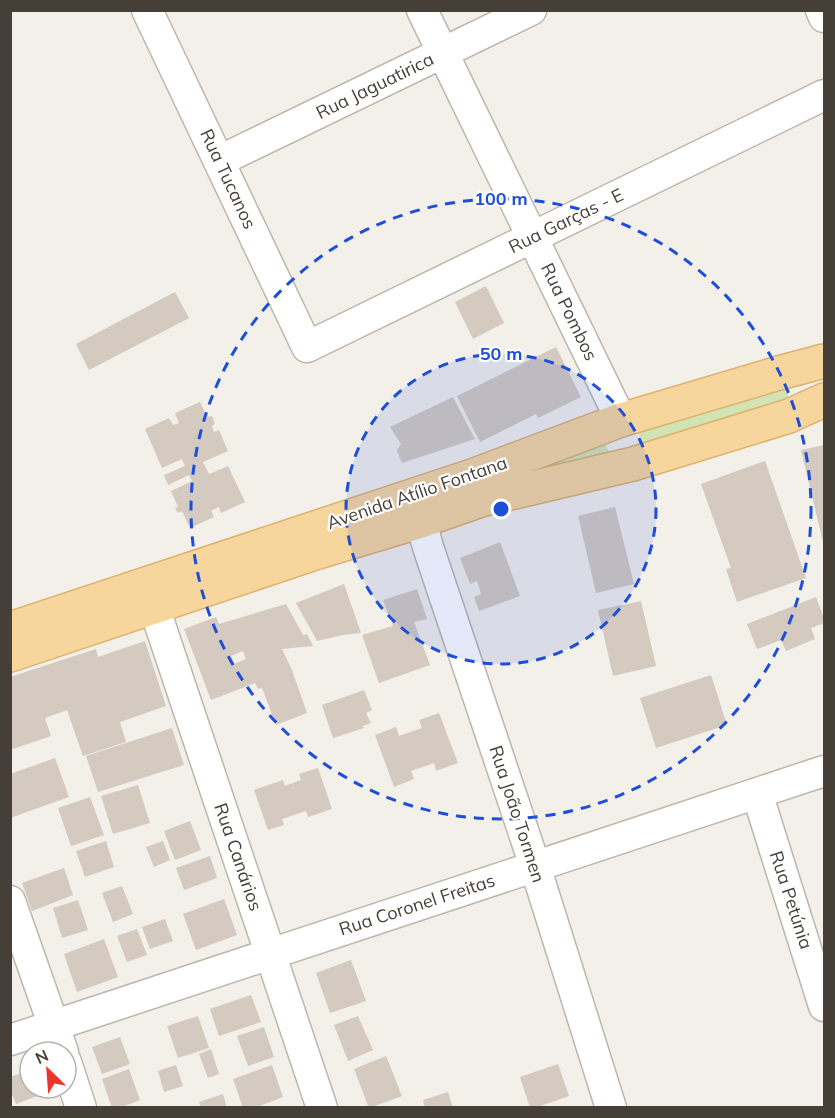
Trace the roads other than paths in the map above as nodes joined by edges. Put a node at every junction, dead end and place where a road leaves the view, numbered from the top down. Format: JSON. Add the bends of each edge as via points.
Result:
{"nodes":[{"id":1,"x":147,"y":10,"type":"edge"},
{"id":2,"x":422,"y":10,"type":"edge"},
{"id":3,"x":531,"y":10,"type":"edge"},
{"id":4,"x":821,"y":10,"type":"edge"},
{"id":5,"x":825,"y":17,"type":"edge"},
{"id":6,"x":443,"y":53,"type":"junction"},
{"id":7,"x":825,"y":95,"type":"edge"},
{"id":8,"x":219,"y":160,"type":"junction"},
{"id":9,"x":533,"y":237,"type":"junction"},
{"id":10,"x":307,"y":347,"type":"joint"},
{"id":11,"x":825,"y":361,"type":"edge"},
{"id":12,"x":779,"y":373,"type":"junction"},
{"id":13,"x":825,"y":400,"type":"edge"},
{"id":14,"x":789,"y":416,"type":"junction"},
{"id":15,"x":621,"y":420,"type":"junction"},
{"id":16,"x":633,"y":464,"type":"junction"},
{"id":17,"x":421,"y":521,"type":"junction"},
{"id":18,"x":154,"y":607,"type":"junction"},
{"id":19,"x":10,"y":629,"type":"edge"},
{"id":20,"x":10,"y":655,"type":"edge"},
{"id":21,"x":825,"y":771,"type":"edge"},
{"id":22,"x":757,"y":793,"type":"junction"},
{"id":23,"x":534,"y":867,"type":"junction"},
{"id":24,"x":10,"y":901,"type":"edge"},
{"id":25,"x":271,"y":954,"type":"junction"},
{"id":26,"x":825,"y":1006,"type":"edge"},
{"id":27,"x":58,"y":1039,"type":"edge"},
{"id":28,"x":10,"y":1040,"type":"edge"},
{"id":29,"x":322,"y":1107,"type":"edge"},
{"id":30,"x":610,"y":1107,"type":"edge"}],
"edges":[{"from":1,"to":8,"type":"street","name":"Rua Tucanos"},
{"from":2,"to":6,"type":"street","name":"Rua Pombos"},
{"from":3,"to":6,"type":"street","name":"Rua Jaguatirica"},
{"from":4,"to":5,"type":"street"},
{"from":6,"to":8,"type":"street","name":"Rua Jaguatirica"},
{"from":6,"to":9,"type":"street","name":"Rua Pombos"},
{"from":7,"to":9,"type":"street","name":"Rua Garças - E"},
{"from":8,"to":10,"type":"street","name":"Rua Tucanos"},
{"from":9,"to":10,"type":"street","name":"Rua Garças - E"},
{"from":9,"to":15,"type":"street","name":"Rua Pombos"},
{"from":11,"to":12,"type":"main road","name":"Avenida Atílio Fontana"},
{"from":12,"to":14,"type":"main road","via":[[795,392],[795,405]]},
{"from":12,"to":15,"type":"main road","name":"Avenida Atílio Fontana"},
{"from":13,"to":14,"type":"main road","name":"Avenida Atílio Fontana"},
{"from":14,"to":16,"type":"main road","name":"Avenida Atílio Fontana"},
{"from":15,"to":16,"type":"main road","via":[[619,444]]},
{"from":15,"to":19,"type":"main road","name":"Avenida Atílio Fontana","via":[[472,476]]},
{"from":16,"to":17,"type":"main road","name":"Avenida Atílio Fontana","via":[[481,500]]},
{"from":17,"to":18,"type":"main road","name":"Avenida Atílio Fontana"},
{"from":17,"to":23,"type":"street","name":"Rua João Tormen"},
{"from":18,"to":20,"type":"main road","name":"Avenida Atílio Fontana"},
{"from":18,"to":25,"type":"street","name":"Rua Canários"},
{"from":21,"to":22,"type":"street","name":"Rua Coronel Freitas"},
{"from":22,"to":23,"type":"street","name":"Rua Coronel Freitas"},
{"from":22,"to":26,"type":"street","name":"Rua Petúnia"},
{"from":23,"to":25,"type":"street","name":"Rua Coronel Freitas"},
{"from":23,"to":30,"type":"street","name":"Rua João Tormen"},
{"from":24,"to":27,"type":"street"},
{"from":25,"to":27,"type":"street","name":"Rua Coronel Freitas"},
{"from":25,"to":29,"type":"street","name":"Rua Canários"},
{"from":27,"to":28,"type":"street","name":"Rua Coronel Freitas"}]}
